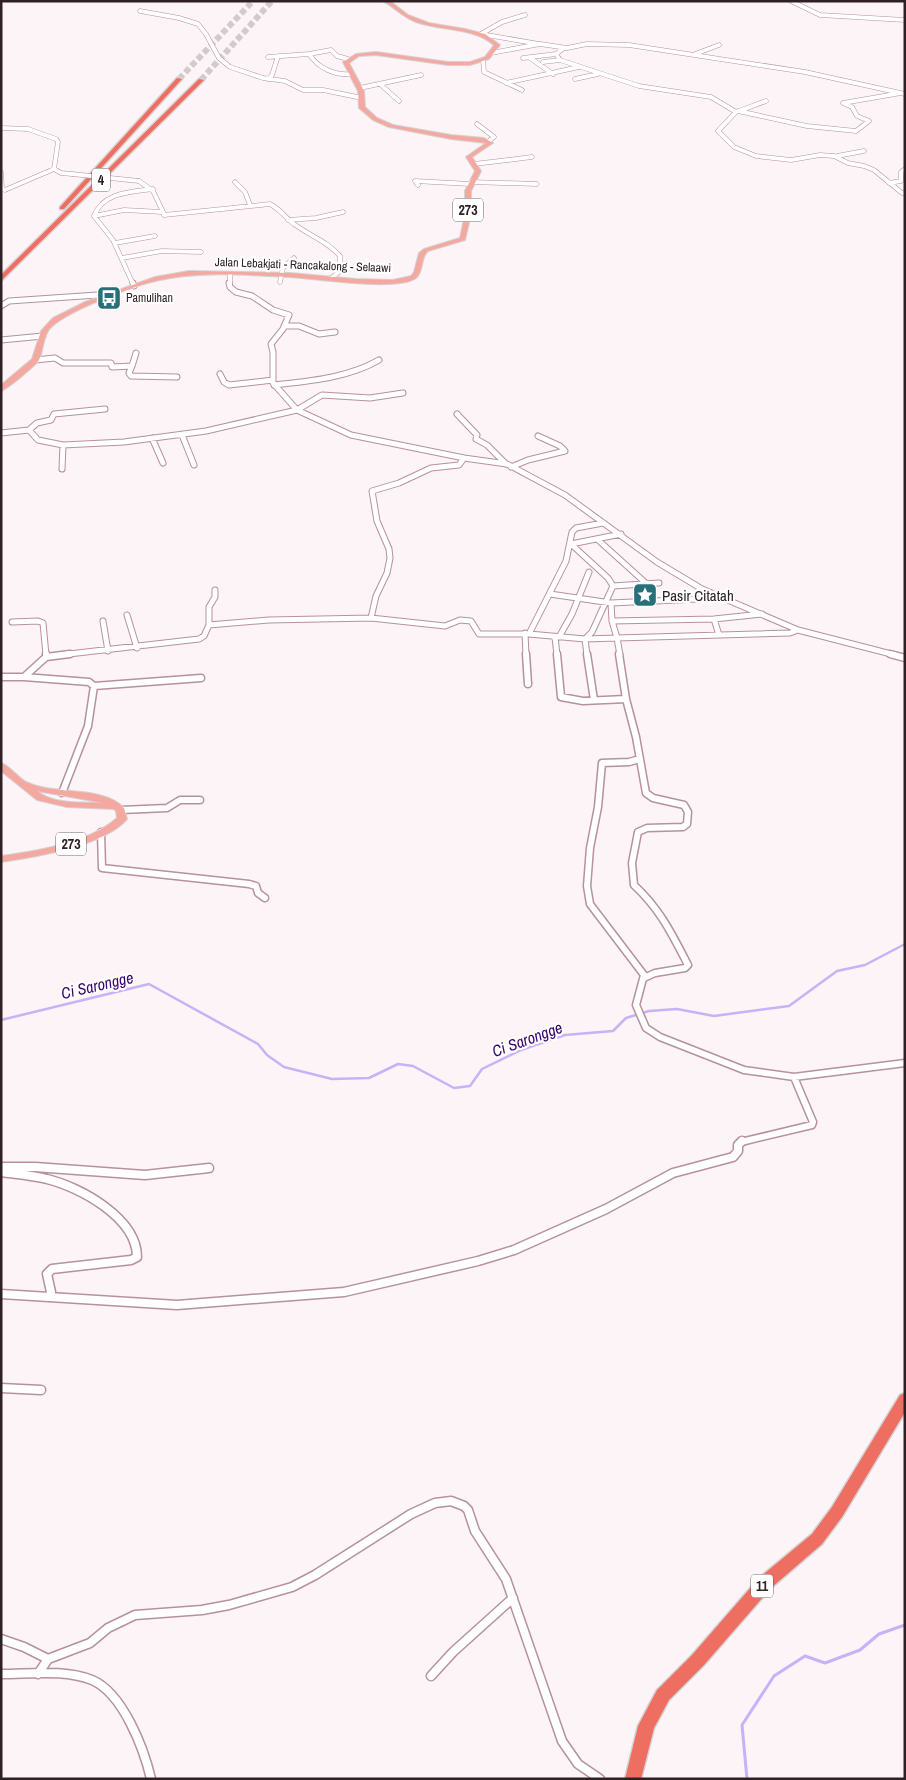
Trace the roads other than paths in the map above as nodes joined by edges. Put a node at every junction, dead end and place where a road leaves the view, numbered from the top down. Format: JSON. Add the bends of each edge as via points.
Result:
{"nodes":[{"id":1,"x":385,"y":1,"type":"edge"},
{"id":2,"x":792,"y":1,"type":"edge"},
{"id":3,"x":140,"y":11,"type":"dead end"},
{"id":4,"x":525,"y":15,"type":"dead end"},
{"id":5,"x":905,"y":20,"type":"edge"},
{"id":6,"x":481,"y":34,"type":"junction"},
{"id":7,"x":540,"y":44,"type":"junction"},
{"id":8,"x":719,"y":45,"type":"dead end"},
{"id":9,"x":564,"y":48,"type":"junction"},
{"id":10,"x":491,"y":53,"type":"junction"},
{"id":11,"x":308,"y":54,"type":"junction"},
{"id":12,"x":556,"y":54,"type":"junction"},
{"id":13,"x":694,"y":54,"type":"junction"},
{"id":14,"x":278,"y":56,"type":"junction"},
{"id":15,"x":268,"y":57,"type":"dead end"},
{"id":16,"x":523,"y":58,"type":"dead end"},
{"id":17,"x":530,"y":58,"type":"junction"},
{"id":18,"x":348,"y":60,"type":"junction"},
{"id":19,"x":483,"y":60,"type":"junction"},
{"id":20,"x":560,"y":60,"type":"junction"},
{"id":21,"x":543,"y":62,"type":"dead end"},
{"id":22,"x":580,"y":66,"type":"junction"},
{"id":23,"x":600,"y":73,"type":"junction"},
{"id":24,"x":352,"y":74,"type":"junction"},
{"id":25,"x":553,"y":74,"type":"junction"},
{"id":26,"x":421,"y":75,"type":"dead end"},
{"id":27,"x":180,"y":78,"type":"tunnel mouth"},
{"id":28,"x":268,"y":79,"type":"junction"},
{"id":29,"x":575,"y":79,"type":"dead end"},
{"id":30,"x":201,"y":80,"type":"tunnel mouth"},
{"id":31,"x":506,"y":83,"type":"junction"},
{"id":32,"x":380,"y":84,"type":"junction"},
{"id":33,"x":360,"y":88,"type":"junction"},
{"id":34,"x":522,"y":90,"type":"dead end"},
{"id":35,"x":903,"y":94,"type":"edge"},
{"id":36,"x":362,"y":98,"type":"junction"},
{"id":37,"x":399,"y":101,"type":"dead end"},
{"id":38,"x":766,"y":101,"type":"dead end"},
{"id":39,"x":737,"y":112,"type":"junction"},
{"id":40,"x":477,"y":124,"type":"dead end"},
{"id":41,"x":1,"y":128,"type":"edge"},
{"id":42,"x":489,"y":142,"type":"junction"},
{"id":43,"x":864,"y":151,"type":"dead end"},
{"id":44,"x":837,"y":156,"type":"junction"},
{"id":45,"x":532,"y":157,"type":"dead end"},
{"id":46,"x":474,"y":164,"type":"junction"},
{"id":47,"x":54,"y":169,"type":"junction"},
{"id":48,"x":905,"y":169,"type":"edge"},
{"id":49,"x":1,"y":172,"type":"edge"},
{"id":50,"x":1,"y":182,"type":"edge"},
{"id":51,"x":235,"y":182,"type":"dead end"},
{"id":52,"x":471,"y":183,"type":"junction"},
{"id":53,"x":889,"y":183,"type":"junction"},
{"id":54,"x":537,"y":184,"type":"dead end"},
{"id":55,"x":418,"y":185,"type":"dead end"},
{"id":56,"x":905,"y":187,"type":"edge"},
{"id":57,"x":897,"y":188,"type":"junction"},
{"id":58,"x":153,"y":189,"type":"junction"},
{"id":59,"x":2,"y":190,"type":"edge"},
{"id":60,"x":904,"y":194,"type":"edge"},
{"id":61,"x":250,"y":205,"type":"junction"},
{"id":62,"x":343,"y":212,"type":"dead end"},
{"id":63,"x":165,"y":215,"type":"junction"},
{"id":64,"x":94,"y":216,"type":"junction"},
{"id":65,"x":288,"y":220,"type":"junction"},
{"id":66,"x":155,"y":236,"type":"dead end"},
{"id":67,"x":115,"y":242,"type":"junction"},
{"id":68,"x":201,"y":252,"type":"dead end"},
{"id":69,"x":122,"y":258,"type":"junction"},
{"id":70,"x":294,"y":258,"type":"dead end"},
{"id":71,"x":1,"y":271,"type":"edge"},
{"id":72,"x":230,"y":274,"type":"junction"},
{"id":73,"x":282,"y":274,"type":"junction"},
{"id":74,"x":330,"y":279,"type":"junction"},
{"id":75,"x":1,"y":280,"type":"edge"},
{"id":76,"x":280,"y":282,"type":"dead end"},
{"id":77,"x":134,"y":286,"type":"junction"},
{"id":78,"x":112,"y":294,"type":"junction"},
{"id":79,"x":1,"y":306,"type":"edge"},
{"id":80,"x":284,"y":326,"type":"junction"},
{"id":81,"x":335,"y":332,"type":"dead end"},
{"id":82,"x":42,"y":336,"type":"junction"},
{"id":83,"x":1,"y":340,"type":"edge"},
{"id":84,"x":136,"y":353,"type":"dead end"},
{"id":85,"x":35,"y":360,"type":"junction"},
{"id":86,"x":379,"y":360,"type":"dead end"},
{"id":87,"x":132,"y":366,"type":"junction"},
{"id":88,"x":220,"y":374,"type":"dead end"},
{"id":89,"x":177,"y":377,"type":"dead end"},
{"id":90,"x":273,"y":383,"type":"junction"},
{"id":91,"x":1,"y":389,"type":"edge"},
{"id":92,"x":403,"y":393,"type":"dead end"},
{"id":93,"x":105,"y":409,"type":"dead end"},
{"id":94,"x":297,"y":410,"type":"junction"},
{"id":95,"x":457,"y":414,"type":"dead end"},
{"id":96,"x":29,"y":430,"type":"junction"},
{"id":97,"x":1,"y":433,"type":"edge"},
{"id":98,"x":182,"y":435,"type":"junction"},
{"id":99,"x":538,"y":436,"type":"dead end"},
{"id":100,"x":152,"y":438,"type":"junction"},
{"id":101,"x":63,"y":445,"type":"junction"},
{"id":102,"x":464,"y":458,"type":"junction"},
{"id":103,"x":163,"y":463,"type":"dead end"},
{"id":104,"x":194,"y":466,"type":"dead end"},
{"id":105,"x":509,"y":466,"type":"junction"},
{"id":106,"x":62,"y":469,"type":"dead end"},
{"id":107,"x":603,"y":523,"type":"junction"},
{"id":108,"x":621,"y":534,"type":"junction"},
{"id":109,"x":597,"y":539,"type":"junction"},
{"id":110,"x":571,"y":544,"type":"junction"},
{"id":111,"x":589,"y":572,"type":"dead end"},
{"id":112,"x":660,"y":583,"type":"dead end"},
{"id":113,"x":613,"y":586,"type":"junction"},
{"id":114,"x":648,"y":586,"type":"junction"},
{"id":115,"x":215,"y":590,"type":"dead end"},
{"id":116,"x":550,"y":594,"type":"junction"},
{"id":117,"x":724,"y":598,"type":"junction"},
{"id":118,"x":579,"y":599,"type":"junction"},
{"id":119,"x":608,"y":602,"type":"junction"},
{"id":120,"x":763,"y":614,"type":"junction"},
{"id":121,"x":127,"y":615,"type":"dead end"},
{"id":122,"x":371,"y":618,"type":"junction"},
{"id":123,"x":714,"y":619,"type":"junction"},
{"id":124,"x":103,"y":621,"type":"dead end"},
{"id":125,"x":612,"y":621,"type":"junction"},
{"id":126,"x":12,"y":622,"type":"dead end"},
{"id":127,"x":209,"y":625,"type":"junction"},
{"id":128,"x":798,"y":630,"type":"junction"},
{"id":129,"x":527,"y":633,"type":"junction"},
{"id":130,"x":719,"y":635,"type":"junction"},
{"id":131,"x":557,"y":637,"type":"junction"},
{"id":132,"x":617,"y":638,"type":"junction"},
{"id":133,"x":585,"y":639,"type":"junction"},
{"id":134,"x":137,"y":648,"type":"junction"},
{"id":135,"x":108,"y":651,"type":"junction"},
{"id":136,"x":46,"y":657,"type":"junction"},
{"id":137,"x":905,"y":658,"type":"edge"},
{"id":138,"x":24,"y":677,"type":"junction"},
{"id":139,"x":1,"y":678,"type":"edge"},
{"id":140,"x":201,"y":678,"type":"dead end"},
{"id":141,"x":528,"y":684,"type":"dead end"},
{"id":142,"x":94,"y":686,"type":"junction"},
{"id":143,"x":626,"y":699,"type":"junction"},
{"id":144,"x":594,"y":700,"type":"junction"},
{"id":145,"x":640,"y":759,"type":"junction"},
{"id":146,"x":1,"y":766,"type":"edge"},
{"id":147,"x":23,"y":784,"type":"junction"},
{"id":148,"x":62,"y":793,"type":"junction"},
{"id":149,"x":200,"y":800,"type":"dead end"},
{"id":150,"x":119,"y":808,"type":"junction"},
{"id":151,"x":101,"y":832,"type":"junction"},
{"id":152,"x":1,"y":859,"type":"edge"},
{"id":153,"x":265,"y":898,"type":"dead end"},
{"id":154,"x":644,"y":978,"type":"junction"},
{"id":155,"x":905,"y":1062,"type":"edge"},
{"id":156,"x":794,"y":1077,"type":"junction"},
{"id":157,"x":25,"y":1166,"type":"junction"},
{"id":158,"x":1,"y":1167,"type":"edge"},
{"id":159,"x":208,"y":1168,"type":"dead end"},
{"id":160,"x":1,"y":1172,"type":"edge"},
{"id":161,"x":11,"y":1172,"type":"junction"},
{"id":162,"x":1,"y":1294,"type":"edge"},
{"id":163,"x":50,"y":1296,"type":"junction"},
{"id":164,"x":1,"y":1388,"type":"edge"},
{"id":165,"x":41,"y":1390,"type":"dead end"},
{"id":166,"x":905,"y":1398,"type":"edge"},
{"id":167,"x":512,"y":1598,"type":"junction"},
{"id":168,"x":1,"y":1639,"type":"edge"},
{"id":169,"x":48,"y":1659,"type":"junction"},
{"id":170,"x":1,"y":1674,"type":"edge"},
{"id":171,"x":38,"y":1674,"type":"junction"},
{"id":172,"x":431,"y":1676,"type":"dead end"},
{"id":173,"x":151,"y":1779,"type":"edge"},
{"id":174,"x":600,"y":1779,"type":"edge"},
{"id":175,"x":633,"y":1779,"type":"edge"}],
"edges":[{"from":1,"to":6,"type":"main road","via":[[404,15],[421,22]]},
{"from":2,"to":5,"type":"street","via":[[820,15]]},
{"from":3,"to":28,"type":"street","via":[[194,22],[204,31],[212,49],[225,65]]},
{"from":4,"to":6,"type":"street","via":[[502,22]]},
{"from":6,"to":7,"type":"street"},
{"from":6,"to":10,"type":"main road","via":[[498,45]]},
{"from":7,"to":9,"type":"street"},
{"from":7,"to":10,"type":"street"},
{"from":8,"to":13,"type":"street"},
{"from":9,"to":12,"type":"street"},
{"from":9,"to":13,"type":"street","via":[[618,44]]},
{"from":10,"to":19,"type":"main road"},
{"from":11,"to":14,"type":"street"},
{"from":11,"to":18,"type":"street","via":[[331,50]]},
{"from":11,"to":24,"type":"street","via":[[316,63],[341,75]]},
{"from":12,"to":17,"type":"street"},
{"from":12,"to":20,"type":"street"},
{"from":13,"to":35,"type":"street","via":[[818,74]]},
{"from":14,"to":15,"type":"street"},
{"from":14,"to":28,"type":"street"},
{"from":16,"to":17,"type":"street"},
{"from":17,"to":25,"type":"street"},
{"from":18,"to":19,"type":"main road","via":[[374,55],[458,64]]},
{"from":18,"to":24,"type":"main road"},
{"from":19,"to":31,"type":"street","via":[[484,72]]},
{"from":20,"to":21,"type":"street"},
{"from":20,"to":22,"type":"street"},
{"from":22,"to":23,"type":"street"},
{"from":22,"to":25,"type":"street"},
{"from":23,"to":29,"type":"street"},
{"from":23,"to":39,"type":"street","via":[[639,86],[711,97]]},
{"from":24,"to":33,"type":"main road"},
{"from":25,"to":31,"type":"street"},
{"from":26,"to":32,"type":"street"},
{"from":27,"to":71,"type":"highway","number":"4","via":[[89,181]]},
{"from":28,"to":36,"type":"street","via":[[285,81],[302,90],[323,90]]},
{"from":30,"to":75,"type":"highway","number":"4"},
{"from":31,"to":34,"type":"street"},
{"from":32,"to":33,"type":"street"},
{"from":32,"to":37,"type":"street"},
{"from":33,"to":36,"type":"main road"},
{"from":35,"to":39,"type":"street","via":[[843,103],[852,107],[856,116],[870,121],[858,130],[807,126]]},
{"from":36,"to":42,"type":"main road","via":[[363,110],[383,124]]},
{"from":38,"to":39,"type":"street"},
{"from":39,"to":44,"type":"street","via":[[718,131],[726,140],[754,156],[780,160]]},
{"from":40,"to":42,"type":"street","via":[[494,137]]},
{"from":41,"to":47,"type":"street","via":[[28,129],[56,139]]},
{"from":42,"to":46,"type":"main road","name":"Jalan Lebakjati - Rancakalong - Selaawi","number":"273","via":[[470,155]]},
{"from":43,"to":44,"type":"street"},
{"from":44,"to":53,"type":"street","via":[[847,163],[872,169]]},
{"from":45,"to":46,"type":"street"},
{"from":46,"to":52,"type":"main road","name":"Jalan Lebakjati - Rancakalong - Selaawi","number":"273","via":[[478,171]]},
{"from":47,"to":58,"type":"street","bridge":true,"via":[[139,181]]},
{"from":47,"to":59,"type":"street"},
{"from":48,"to":53,"type":"street","via":[[901,172],[901,181]]},
{"from":49,"to":50,"type":"street"},
{"from":50,"to":59,"type":"street"},
{"from":51,"to":61,"type":"street","via":[[245,192]]},
{"from":52,"to":54,"type":"street"},
{"from":52,"to":55,"type":"street","via":[[415,181]]},
{"from":52,"to":74,"type":"main road","name":"Jalan Lebakjati - Rancakalong - Selaawi","number":"273","via":[[462,238],[424,251],[413,277],[382,282]]},
{"from":53,"to":57,"type":"street"},
{"from":56,"to":57,"type":"street"},
{"from":57,"to":60,"type":"street"},
{"from":58,"to":63,"type":"street"},
{"from":58,"to":64,"type":"street","via":[[114,197],[95,210]]},
{"from":61,"to":63,"type":"street"},
{"from":61,"to":65,"type":"street","via":[[272,205]]},
{"from":62,"to":65,"type":"street"},
{"from":63,"to":64,"type":"street","via":[[124,210]]},
{"from":64,"to":67,"type":"street"},
{"from":65,"to":74,"type":"street","via":[[331,246],[340,256],[340,271]]},
{"from":66,"to":67,"type":"street"},
{"from":67,"to":69,"type":"street"},
{"from":68,"to":69,"type":"street","via":[[162,251]]},
{"from":69,"to":77,"type":"street"},
{"from":70,"to":73,"type":"street","via":[[285,265]]},
{"from":72,"to":73,"type":"main road","name":"Jalan Lebakjati - Rancakalong - Selaawi","number":"273"},
{"from":72,"to":77,"type":"main road","name":"Jalan Lebakjati - Rancakalong - Selaawi","number":"273","via":[[175,274]]},
{"from":72,"to":80,"type":"street","via":[[230,287],[236,292],[252,296],[273,310],[289,315]]},
{"from":73,"to":74,"type":"main road","name":"Jalan Lebakjati - Rancakalong - Selaawi","number":"273"},
{"from":73,"to":76,"type":"street"},
{"from":77,"to":78,"type":"main road","name":"Jalan Lebakjati - Rancakalong - Selaawi","number":"273"},
{"from":78,"to":79,"type":"street","via":[[12,301]]},
{"from":78,"to":82,"type":"main road","name":"Jalan Lebakjati - Rancakalong - Selaawi","number":"273","via":[[64,313],[50,324]]},
{"from":80,"to":81,"type":"street","via":[[299,326],[319,334]]},
{"from":80,"to":90,"type":"street","via":[[271,344]]},
{"from":82,"to":83,"type":"street"},
{"from":82,"to":85,"type":"main road","name":"Jalan Lebakjati - Rancakalong - Selaawi","number":"273"},
{"from":84,"to":87,"type":"street"},
{"from":85,"to":87,"type":"street","via":[[55,358],[63,363],[111,362],[112,367]]},
{"from":85,"to":91,"type":"main road"},
{"from":86,"to":90,"type":"street","via":[[349,372]]},
{"from":87,"to":89,"type":"street","via":[[128,373],[130,376]]},
{"from":88,"to":90,"type":"street","via":[[224,382],[231,385]]},
{"from":90,"to":94,"type":"street"},
{"from":92,"to":94,"type":"street","via":[[370,398],[322,395]]},
{"from":93,"to":96,"type":"street","via":[[54,414],[51,420],[37,423]]},
{"from":94,"to":98,"type":"street"},
{"from":94,"to":102,"type":"street","via":[[351,436]]},
{"from":95,"to":105,"type":"street","via":[[477,435],[476,439]]},
{"from":96,"to":97,"type":"street"},
{"from":96,"to":101,"type":"street","via":[[38,440]]},
{"from":98,"to":100,"type":"street"},
{"from":98,"to":104,"type":"street"},
{"from":99,"to":105,"type":"street","via":[[565,451]]},
{"from":100,"to":101,"type":"street"},
{"from":100,"to":103,"type":"street"},
{"from":101,"to":106,"type":"street"},
{"from":102,"to":105,"type":"street"},
{"from":102,"to":122,"type":"street","via":[[459,465],[431,468],[372,491],[377,522],[389,549],[390,563]]},
{"from":105,"to":107,"type":"street","via":[[565,495]]},
{"from":107,"to":108,"type":"street"},
{"from":107,"to":110,"type":"street","via":[[574,530]]},
{"from":108,"to":109,"type":"street"},
{"from":108,"to":117,"type":"street","via":[[656,562],[702,590]]},
{"from":109,"to":110,"type":"street"},
{"from":109,"to":114,"type":"street"},
{"from":110,"to":113,"type":"street"},
{"from":110,"to":116,"type":"street"},
{"from":111,"to":118,"type":"street"},
{"from":112,"to":114,"type":"street"},
{"from":113,"to":114,"type":"street"},
{"from":113,"to":119,"type":"street"},
{"from":115,"to":127,"type":"street","via":[[209,607]]},
{"from":116,"to":118,"type":"street"},
{"from":116,"to":129,"type":"street"},
{"from":117,"to":119,"type":"street"},
{"from":117,"to":120,"type":"street"},
{"from":118,"to":119,"type":"street"},
{"from":118,"to":131,"type":"street"},
{"from":119,"to":125,"type":"street"},
{"from":119,"to":133,"type":"street"},
{"from":120,"to":123,"type":"street"},
{"from":120,"to":128,"type":"street"},
{"from":121,"to":134,"type":"street"},
{"from":122,"to":127,"type":"street"},
{"from":122,"to":129,"type":"street","via":[[444,626],[465,620],[471,621],[481,634]]},
{"from":123,"to":125,"type":"street"},
{"from":123,"to":130,"type":"street"},
{"from":124,"to":135,"type":"street"},
{"from":125,"to":132,"type":"street"},
{"from":126,"to":136,"type":"street","via":[[43,623]]},
{"from":127,"to":134,"type":"street","via":[[199,639]]},
{"from":128,"to":130,"type":"street"},
{"from":128,"to":137,"type":"street"},
{"from":129,"to":131,"type":"street"},
{"from":129,"to":141,"type":"street"},
{"from":130,"to":132,"type":"street"},
{"from":131,"to":133,"type":"street"},
{"from":131,"to":144,"type":"street","via":[[561,697]]},
{"from":132,"to":133,"type":"street"},
{"from":132,"to":143,"type":"street"},
{"from":133,"to":144,"type":"street"},
{"from":134,"to":135,"type":"street"},
{"from":135,"to":136,"type":"street"},
{"from":136,"to":138,"type":"street"},
{"from":138,"to":139,"type":"street"},
{"from":138,"to":142,"type":"street","via":[[89,682]]},
{"from":140,"to":142,"type":"street"},
{"from":142,"to":148,"type":"street","via":[[84,740]]},
{"from":143,"to":144,"type":"street"},
{"from":143,"to":145,"type":"street"},
{"from":145,"to":154,"type":"street","via":[[602,762],[587,886],[590,904],[635,961]]},
{"from":145,"to":154,"type":"street","via":[[648,796],[688,809],[687,824],[683,827],[647,828],[638,832],[632,863],[634,885],[665,920],[688,964],[685,968]]},
{"from":146,"to":147,"type":"main road"},
{"from":147,"to":148,"type":"main road"},
{"from":147,"to":150,"type":"main road","via":[[40,798],[51,802]]},
{"from":148,"to":150,"type":"main road","via":[[106,800]]},
{"from":149,"to":150,"type":"street","via":[[180,800],[167,808]]},
{"from":150,"to":151,"type":"main road","number":"273","via":[[122,815],[119,822]]},
{"from":151,"to":152,"type":"main road","number":"273","via":[[52,850]]},
{"from":151,"to":153,"type":"street","via":[[102,868],[250,884],[256,886],[258,893]]},
{"from":154,"to":156,"type":"street","via":[[636,1005],[646,1028],[660,1037],[744,1070]]},
{"from":155,"to":156,"type":"street"},
{"from":156,"to":163,"type":"street","via":[[812,1125],[742,1141],[733,1157],[673,1173],[606,1209],[514,1250],[487,1258],[344,1292],[177,1305]]},
{"from":157,"to":158,"type":"street"},
{"from":157,"to":159,"type":"street","via":[[135,1175],[163,1175]]},
{"from":157,"to":161,"type":"street"},
{"from":160,"to":161,"type":"street"},
{"from":161,"to":163,"type":"street","via":[[68,1186],[109,1208],[123,1221],[137,1250],[137,1257],[131,1260],[52,1269],[47,1274]]},
{"from":162,"to":163,"type":"street"},
{"from":164,"to":165,"type":"street"},
{"from":166,"to":175,"type":"highway","number":"11","via":[[830,1524],[809,1548],[765,1583],[663,1695],[646,1726]]},
{"from":167,"to":169,"type":"street","via":[[502,1571],[475,1531],[468,1510],[458,1502],[443,1501],[428,1505],[395,1523],[292,1587],[220,1606],[135,1615],[108,1628],[90,1643]]},
{"from":167,"to":172,"type":"street"},
{"from":167,"to":174,"type":"street","via":[[562,1741],[577,1765]]},
{"from":168,"to":169,"type":"street"},
{"from":169,"to":171,"type":"street"},
{"from":170,"to":171,"type":"street"},
{"from":171,"to":173,"type":"street","via":[[71,1675],[100,1684],[124,1711]]}]}
